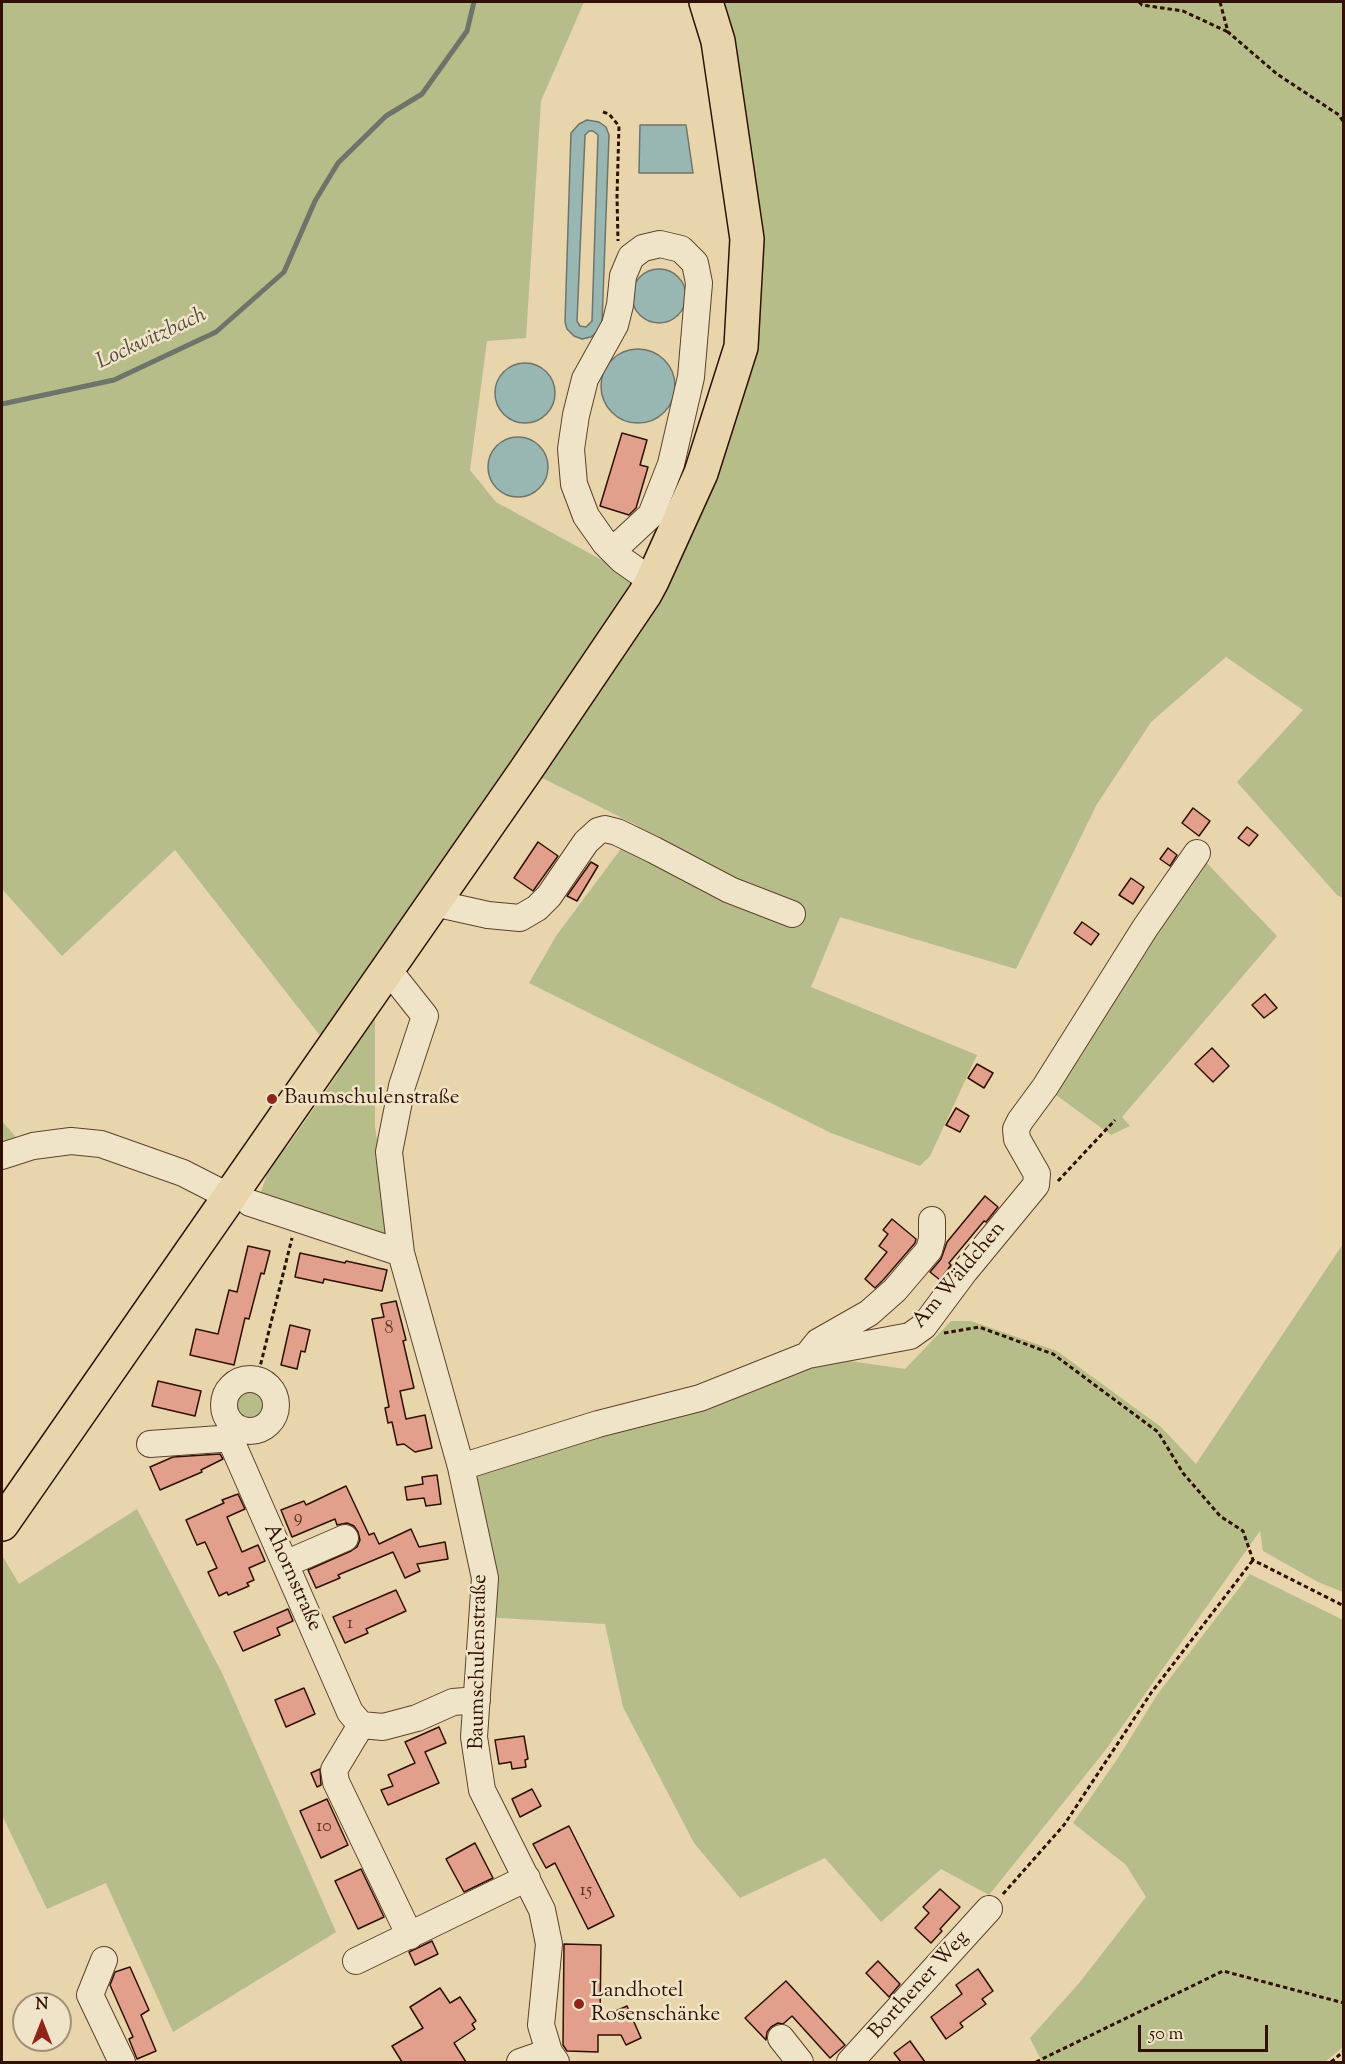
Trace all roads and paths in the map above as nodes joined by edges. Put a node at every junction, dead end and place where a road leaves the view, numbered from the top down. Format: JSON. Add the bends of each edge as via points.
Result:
{"nodes":[{"id":1,"x":706,"y":2,"type":"edge"},
{"id":2,"x":1139,"y":2,"type":"edge"},
{"id":3,"x":1220,"y":2,"type":"edge"},
{"id":4,"x":1228,"y":32,"type":"junction"},
{"id":5,"x":603,"y":112,"type":"dead end"},
{"id":6,"x":1344,"y":123,"type":"edge"},
{"id":7,"x":623,"y":276,"type":"junction"},
{"id":8,"x":611,"y":549,"type":"junction"},
{"id":9,"x":652,"y":581,"type":"junction"},
{"id":10,"x":1197,"y":853,"type":"dead end"},
{"id":11,"x":434,"y":903,"type":"junction"},
{"id":12,"x":792,"y":914,"type":"dead end"},
{"id":13,"x":387,"y":971,"type":"junction"},
{"id":14,"x":1114,"y":1120,"type":"dead end"},
{"id":15,"x":2,"y":1156,"type":"edge"},
{"id":16,"x":1058,"y":1182,"type":"dead end"},
{"id":17,"x":239,"y":1200,"type":"junction"},
{"id":18,"x":297,"y":1218,"type":"junction"},
{"id":19,"x":932,"y":1220,"type":"dead end"},
{"id":20,"x":401,"y":1253,"type":"junction"},
{"id":21,"x":939,"y":1334,"type":"dead end"},
{"id":22,"x":808,"y":1355,"type":"junction"},
{"id":23,"x":257,"y":1379,"type":"junction"},
{"id":24,"x":236,"y":1433,"type":"junction"},
{"id":25,"x":150,"y":1444,"type":"dead end"},
{"id":26,"x":461,"y":1467,"type":"junction"},
{"id":27,"x":2,"y":1524,"type":"edge"},
{"id":28,"x":345,"y":1538,"type":"dead end"},
{"id":29,"x":1253,"y":1560,"type":"junction"},
{"id":30,"x":285,"y":1564,"type":"junction"},
{"id":31,"x":1344,"y":1606,"type":"edge"},
{"id":32,"x":477,"y":1700,"type":"junction"},
{"id":33,"x":361,"y":1725,"type":"junction"},
{"id":34,"x":527,"y":1878,"type":"junction"},
{"id":35,"x":989,"y":1909,"type":"joint"},
{"id":36,"x":410,"y":1936,"type":"junction"},
{"id":37,"x":104,"y":1960,"type":"dead end"},
{"id":38,"x":356,"y":1961,"type":"dead end"},
{"id":39,"x":1344,"y":2003,"type":"edge"},
{"id":40,"x":782,"y":2038,"type":"dead end"},
{"id":41,"x":1344,"y":2051,"type":"edge"},
{"id":42,"x":553,"y":2057,"type":"edge"},
{"id":43,"x":122,"y":2062,"type":"edge"},
{"id":44,"x":520,"y":2062,"type":"edge"},
{"id":45,"x":800,"y":2062,"type":"edge"},
{"id":46,"x":850,"y":2062,"type":"edge"},
{"id":47,"x":1036,"y":2062,"type":"edge"},
{"id":48,"x":1331,"y":2062,"type":"edge"}],
"edges":[{"from":1,"to":9,"type":"main road","via":[[718,41],[747,239],[741,347],[701,473]]},
{"from":2,"to":4,"type":"path","via":[[1183,11]]},
{"from":3,"to":4,"type":"path"},
{"from":4,"to":6,"type":"path","via":[[1277,74],[1339,115]]},
{"from":5,"to":7,"type":"path","via":[[619,126],[618,236]]},
{"from":7,"to":8,"type":"street","via":[[615,326],[585,379],[572,449],[574,484],[586,516]]},
{"from":7,"to":8,"type":"street","via":[[631,257],[643,248],[660,244],[681,249],[694,263],[699,283],[691,378],[671,464],[651,515]]},
{"from":8,"to":9,"type":"street"},
{"from":9,"to":11,"type":"main road"},
{"from":10,"to":22,"type":"street","name":"Am Wäldchen","via":[[1016,1129],[1017,1139],[1038,1174],[1036,1185],[924,1326],[910,1336]]},
{"from":11,"to":12,"type":"street","via":[[520,918],[549,896],[586,842],[605,829],[730,890]]},
{"from":11,"to":13,"type":"main road"},
{"from":13,"to":17,"type":"main road"},
{"from":13,"to":20,"type":"street","name":"Baumschulenstraße","via":[[425,1016],[402,1086],[389,1152]]},
{"from":14,"to":16,"type":"path"},
{"from":15,"to":17,"type":"street","via":[[33,1146],[71,1141],[101,1144],[183,1173]]},
{"from":17,"to":18,"type":"street"},
{"from":17,"to":27,"type":"main road"},
{"from":18,"to":20,"type":"street"},
{"from":18,"to":23,"type":"path"},
{"from":19,"to":22,"type":"street","via":[[929,1250],[895,1290],[869,1313],[818,1342]]},
{"from":20,"to":26,"type":"street","name":"Baumschulenstraße"},
{"from":21,"to":29,"type":"path","via":[[979,1327],[1053,1354],[1158,1432],[1220,1516],[1243,1532]]},
{"from":22,"to":26,"type":"street","name":"Am Wäldchen","via":[[700,1398],[598,1424]]},
{"from":23,"to":24,"type":"street","name":"Ahornstraße","via":[[242,1380],[230,1388],[224,1402]]},
{"from":23,"to":24,"type":"street","via":[[268,1385],[275,1396],[272,1420],[262,1428]]},
{"from":24,"to":25,"type":"street"},
{"from":24,"to":30,"type":"street","name":"Ahornstraße","via":[[232,1443]]},
{"from":26,"to":32,"type":"street","name":"Baumschulenstraße","via":[[485,1578]]},
{"from":28,"to":30,"type":"street"},
{"from":29,"to":31,"type":"path"},
{"from":29,"to":35,"type":"path","via":[[1151,1693],[1064,1825]]},
{"from":30,"to":33,"type":"street","name":"Ahornstraße","via":[[350,1712]]},
{"from":32,"to":33,"type":"street","via":[[453,1702],[383,1727]]},
{"from":32,"to":34,"type":"street","name":"Baumschulenstraße","via":[[474,1737],[482,1790]]},
{"from":33,"to":36,"type":"street","via":[[334,1770],[336,1782]]},
{"from":34,"to":36,"type":"street"},
{"from":34,"to":42,"type":"street","name":"Baumschulenstraße","via":[[542,1910],[549,1944],[541,2025]]},
{"from":35,"to":46,"type":"street","name":"Borthener Weg"},
{"from":36,"to":38,"type":"street"},
{"from":37,"to":43,"type":"street","via":[[90,1995]]},
{"from":39,"to":47,"type":"path","via":[[1223,1971]]},
{"from":40,"to":45,"type":"street"},
{"from":41,"to":48,"type":"path"},
{"from":42,"to":44,"type":"street"}]}
